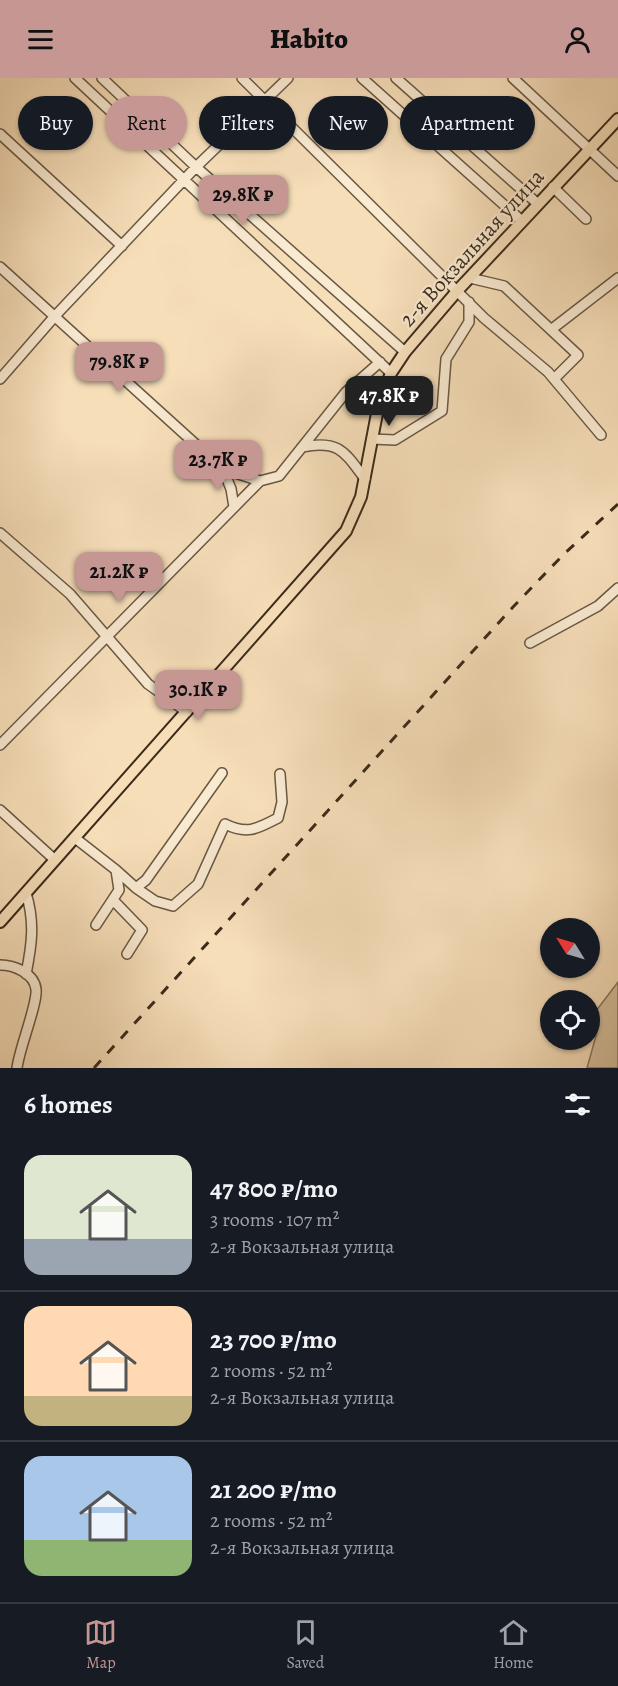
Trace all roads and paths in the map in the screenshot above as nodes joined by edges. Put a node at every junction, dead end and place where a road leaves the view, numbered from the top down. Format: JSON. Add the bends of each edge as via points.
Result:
{"nodes":[{"id":1,"x":75,"y":78,"type":"edge"},
{"id":2,"x":102,"y":78,"type":"edge"},
{"id":3,"x":242,"y":78,"type":"edge"},
{"id":4,"x":288,"y":78,"type":"edge"},
{"id":5,"x":362,"y":78,"type":"edge"},
{"id":6,"x":396,"y":78,"type":"edge"},
{"id":7,"x":513,"y":78,"type":"edge"},
{"id":8,"x":262,"y":96,"type":"edge"},
{"id":9,"x":271,"y":96,"type":"edge"},
{"id":10,"x":618,"y":119,"type":"edge"},
{"id":11,"x":296,"y":129,"type":"edge"},
{"id":12,"x":0,"y":134,"type":"edge"},
{"id":13,"x":589,"y":148,"type":"junction"},
{"id":14,"x":214,"y":150,"type":"edge"},
{"id":15,"x":196,"y":167,"type":"junction"},
{"id":16,"x":618,"y":176,"type":"edge"},
{"id":17,"x":186,"y":180,"type":"junction"},
{"id":18,"x":554,"y":187,"type":"junction"},
{"id":19,"x":538,"y":204,"type":"junction"},
{"id":20,"x":586,"y":219,"type":"dead end"},
{"id":21,"x":522,"y":221,"type":"junction"},
{"id":22,"x":122,"y":246,"type":"junction"},
{"id":23,"x":0,"y":267,"type":"edge"},
{"id":24,"x":470,"y":278,"type":"junction"},
{"id":25,"x":618,"y":278,"type":"edge"},
{"id":26,"x":458,"y":290,"type":"junction"},
{"id":27,"x":469,"y":302,"type":"junction"},
{"id":28,"x":55,"y":316,"type":"junction"},
{"id":29,"x":552,"y":329,"type":"junction"},
{"id":30,"x":405,"y":352,"type":"junction"},
{"id":31,"x":380,"y":362,"type":"junction"},
{"id":32,"x":391,"y":373,"type":"junction"},
{"id":33,"x":0,"y":379,"type":"edge"},
{"id":34,"x":554,"y":380,"type":"junction"},
{"id":35,"x":601,"y":435,"type":"dead end"},
{"id":36,"x":372,"y":439,"type":"junction"},
{"id":37,"x":302,"y":447,"type":"junction"},
{"id":38,"x":223,"y":469,"type":"junction"},
{"id":39,"x":364,"y":479,"type":"junction"},
{"id":40,"x":260,"y":481,"type":"junction"},
{"id":41,"x":234,"y":507,"type":"junction"},
{"id":42,"x":0,"y":533,"type":"edge"},
{"id":43,"x":618,"y":588,"type":"edge"},
{"id":44,"x":104,"y":637,"type":"junction"},
{"id":45,"x":530,"y":643,"type":"dead end"},
{"id":46,"x":187,"y":712,"type":"junction"},
{"id":47,"x":0,"y":745,"type":"edge"},
{"id":48,"x":222,"y":773,"type":"dead end"},
{"id":49,"x":280,"y":774,"type":"dead end"},
{"id":50,"x":0,"y":810,"type":"edge"},
{"id":51,"x":75,"y":838,"type":"junction"},
{"id":52,"x":55,"y":860,"type":"junction"},
{"id":53,"x":116,"y":870,"type":"junction"},
{"id":54,"x":136,"y":888,"type":"junction"},
{"id":55,"x":26,"y":893,"type":"junction"},
{"id":56,"x":113,"y":900,"type":"junction"},
{"id":57,"x":0,"y":922,"type":"edge"},
{"id":58,"x":96,"y":926,"type":"dead end"},
{"id":59,"x":127,"y":954,"type":"dead end"},
{"id":60,"x":0,"y":965,"type":"edge"},
{"id":61,"x":26,"y":974,"type":"junction"},
{"id":62,"x":17,"y":1068,"type":"edge"}],
"edges":[{"from":1,"to":17,"type":"street"},
{"from":2,"to":15,"type":"street"},
{"from":3,"to":8,"type":"street"},
{"from":4,"to":9,"type":"street"},
{"from":5,"to":21,"type":"street"},
{"from":6,"to":19,"type":"street"},
{"from":7,"to":13,"type":"street"},
{"from":10,"to":13,"type":"main road","name":"2-я Вокзальная улица"},
{"from":11,"to":26,"type":"street"},
{"from":12,"to":22,"type":"street"},
{"from":13,"to":16,"type":"street"},
{"from":13,"to":18,"type":"main road","name":"2-я Вокзальная улица"},
{"from":14,"to":15,"type":"street"},
{"from":15,"to":17,"type":"street"},
{"from":15,"to":30,"type":"street"},
{"from":17,"to":22,"type":"street"},
{"from":17,"to":31,"type":"street"},
{"from":18,"to":19,"type":"main road","name":"2-я Вокзальная улица"},
{"from":18,"to":20,"type":"street"},
{"from":19,"to":21,"type":"main road","name":"2-я Вокзальная улица"},
{"from":21,"to":24,"type":"main road","name":"2-я Вокзальная улица"},
{"from":22,"to":28,"type":"street"},
{"from":23,"to":28,"type":"street"},
{"from":24,"to":26,"type":"main road","name":"2-я Вокзальная улица"},
{"from":24,"to":29,"type":"street","via":[[504,286]]},
{"from":25,"to":29,"type":"street"},
{"from":26,"to":27,"type":"street"},
{"from":26,"to":30,"type":"main road","name":"2-я Вокзальная улица"},
{"from":27,"to":34,"type":"street"},
{"from":27,"to":36,"type":"street","via":[[470,322],[446,359],[442,411],[394,440]]},
{"from":28,"to":33,"type":"street"},
{"from":28,"to":38,"type":"street"},
{"from":29,"to":34,"type":"street","via":[[578,355]]},
{"from":30,"to":32,"type":"main road","name":"2-я Вокзальная улица"},
{"from":31,"to":32,"type":"street"},
{"from":31,"to":37,"type":"street","via":[[346,392]]},
{"from":32,"to":36,"type":"main road","name":"2-я Вокзальная улица"},
{"from":34,"to":35,"type":"street"},
{"from":36,"to":39,"type":"main road","name":"2-я Вокзальная улица"},
{"from":37,"to":39,"type":"street","via":[[323,443],[340,448]]},
{"from":37,"to":40,"type":"street","via":[[279,476]]},
{"from":38,"to":40,"type":"street"},
{"from":38,"to":41,"type":"street"},
{"from":39,"to":46,"type":"main road","name":"2-я Вокзальная улица","via":[[361,497],[346,531]]},
{"from":40,"to":41,"type":"street"},
{"from":41,"to":44,"type":"street"},
{"from":42,"to":44,"type":"street","via":[[70,594]]},
{"from":43,"to":45,"type":"street","via":[[598,606]]},
{"from":44,"to":46,"type":"street","via":[[148,684]]},
{"from":44,"to":47,"type":"street"},
{"from":46,"to":51,"type":"main road","name":"2-я Вокзальная улица"},
{"from":48,"to":54,"type":"street","via":[[146,880]]},
{"from":49,"to":54,"type":"street","via":[[282,802],[278,818],[257,829],[238,831],[225,824],[198,884],[173,906],[155,901]]},
{"from":50,"to":52,"type":"street"},
{"from":51,"to":52,"type":"main road","name":"2-я Вокзальная улица"},
{"from":51,"to":53,"type":"street"},
{"from":52,"to":55,"type":"main road","name":"2-я Вокзальная улица"},
{"from":53,"to":54,"type":"street"},
{"from":53,"to":56,"type":"street","via":[[119,890]]},
{"from":55,"to":57,"type":"main road","name":"2-я Вокзальная улица"},
{"from":55,"to":61,"type":"street","via":[[33,914],[33,941]]},
{"from":56,"to":58,"type":"street"},
{"from":56,"to":59,"type":"street","via":[[142,930]]},
{"from":60,"to":61,"type":"street","via":[[10,965]]},
{"from":61,"to":62,"type":"street","via":[[31,976],[36,990]]}]}
